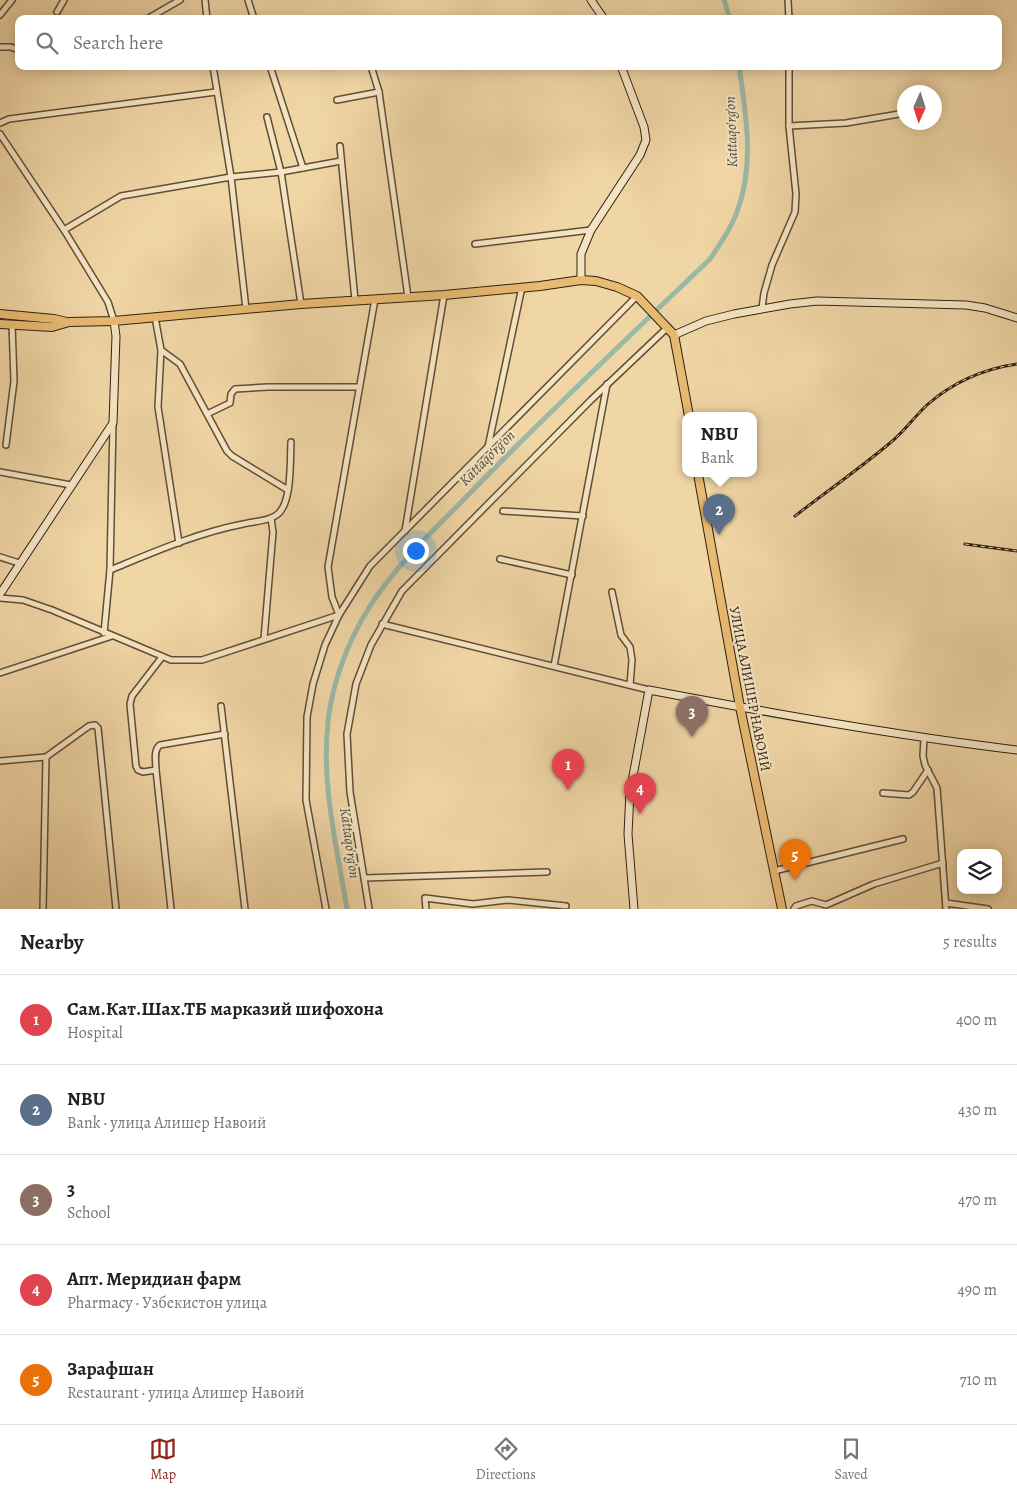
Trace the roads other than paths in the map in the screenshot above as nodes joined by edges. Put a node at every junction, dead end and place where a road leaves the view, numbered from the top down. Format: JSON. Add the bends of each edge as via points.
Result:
{"nodes":[{"id":1,"x":12,"y":0,"type":"edge"},
{"id":2,"x":64,"y":0,"type":"edge"},
{"id":3,"x":180,"y":0,"type":"edge"},
{"id":4,"x":204,"y":0,"type":"edge"},
{"id":5,"x":248,"y":0,"type":"edge"},
{"id":6,"x":591,"y":0,"type":"edge"},
{"id":7,"x":788,"y":0,"type":"edge"},
{"id":8,"x":57,"y":12,"type":"dead end"},
{"id":9,"x":0,"y":15,"type":"edge"},
{"id":10,"x":154,"y":15,"type":"edge"},
{"id":11,"x":206,"y":15,"type":"edge"},
{"id":12,"x":253,"y":15,"type":"edge"},
{"id":13,"x":601,"y":15,"type":"edge"},
{"id":14,"x":788,"y":15,"type":"edge"},
{"id":15,"x":0,"y":47,"type":"edge"},
{"id":16,"x":15,"y":48,"type":"edge"},
{"id":17,"x":213,"y":70,"type":"edge"},
{"id":18,"x":271,"y":70,"type":"edge"},
{"id":19,"x":372,"y":70,"type":"edge"},
{"id":20,"x":623,"y":70,"type":"edge"},
{"id":21,"x":789,"y":70,"type":"edge"},
{"id":22,"x":216,"y":92,"type":"junction"},
{"id":23,"x":379,"y":92,"type":"junction"},
{"id":24,"x":337,"y":100,"type":"dead end"},
{"id":25,"x":897,"y":114,"type":"edge"},
{"id":26,"x":267,"y":117,"type":"dead end"},
{"id":27,"x":0,"y":123,"type":"edge"},
{"id":28,"x":790,"y":126,"type":"junction"},
{"id":29,"x":0,"y":134,"type":"edge"},
{"id":30,"x":340,"y":146,"type":"dead end"},
{"id":31,"x":341,"y":161,"type":"junction"},
{"id":32,"x":303,"y":168,"type":"junction"},
{"id":33,"x":282,"y":172,"type":"junction"},
{"id":34,"x":230,"y":176,"type":"junction"},
{"id":35,"x":64,"y":230,"type":"junction"},
{"id":36,"x":591,"y":230,"type":"junction"},
{"id":37,"x":475,"y":244,"type":"dead end"},
{"id":38,"x":581,"y":280,"type":"junction"},
{"id":39,"x":522,"y":287,"type":"junction"},
{"id":40,"x":444,"y":295,"type":"junction"},
{"id":41,"x":637,"y":296,"type":"junction"},
{"id":42,"x":408,"y":297,"type":"junction"},
{"id":43,"x":375,"y":298,"type":"junction"},
{"id":44,"x":355,"y":300,"type":"junction"},
{"id":45,"x":301,"y":304,"type":"junction"},
{"id":46,"x":246,"y":308,"type":"junction"},
{"id":47,"x":762,"y":308,"type":"junction"},
{"id":48,"x":0,"y":314,"type":"edge"},
{"id":49,"x":155,"y":316,"type":"junction"},
{"id":50,"x":1017,"y":318,"type":"edge"},
{"id":51,"x":114,"y":321,"type":"junction"},
{"id":52,"x":69,"y":322,"type":"junction"},
{"id":53,"x":0,"y":324,"type":"edge"},
{"id":54,"x":12,"y":324,"type":"junction"},
{"id":55,"x":668,"y":327,"type":"junction"},
{"id":56,"x":674,"y":334,"type":"junction"},
{"id":57,"x":161,"y":350,"type":"junction"},
{"id":58,"x":607,"y":384,"type":"junction"},
{"id":59,"x":360,"y":387,"type":"junction"},
{"id":60,"x":688,"y":412,"type":"edge"},
{"id":61,"x":207,"y":414,"type":"junction"},
{"id":62,"x":113,"y":423,"type":"junction"},
{"id":63,"x":291,"y":442,"type":"dead end"},
{"id":64,"x":6,"y":445,"type":"dead end"},
{"id":65,"x":488,"y":448,"type":"junction"},
{"id":66,"x":0,"y":472,"type":"edge"},
{"id":67,"x":699,"y":477,"type":"edge"},
{"id":68,"x":71,"y":485,"type":"junction"},
{"id":69,"x":288,"y":490,"type":"junction"},
{"id":70,"x":503,"y":511,"type":"dead end"},
{"id":71,"x":584,"y":516,"type":"junction"},
{"id":72,"x":271,"y":518,"type":"junction"},
{"id":73,"x":404,"y":532,"type":"junction"},
{"id":74,"x":178,"y":543,"type":"junction"},
{"id":75,"x":0,"y":557,"type":"edge"},
{"id":76,"x":500,"y":559,"type":"dead end"},
{"id":77,"x":19,"y":562,"type":"junction"},
{"id":78,"x":110,"y":570,"type":"junction"},
{"id":79,"x":572,"y":575,"type":"junction"},
{"id":80,"x":612,"y":592,"type":"dead end"},
{"id":81,"x":0,"y":594,"type":"edge"},
{"id":82,"x":0,"y":598,"type":"edge"},
{"id":83,"x":339,"y":615,"type":"junction"},
{"id":84,"x":382,"y":624,"type":"junction"},
{"id":85,"x":104,"y":633,"type":"junction"},
{"id":86,"x":112,"y":636,"type":"junction"},
{"id":87,"x":264,"y":639,"type":"junction"},
{"id":88,"x":162,"y":657,"type":"junction"},
{"id":89,"x":554,"y":666,"type":"junction"},
{"id":90,"x":0,"y":673,"type":"edge"},
{"id":91,"x":630,"y":685,"type":"junction"},
{"id":92,"x":649,"y":690,"type":"junction"},
{"id":93,"x":221,"y":706,"type":"dead end"},
{"id":94,"x":740,"y":707,"type":"junction"},
{"id":95,"x":225,"y":734,"type":"junction"},
{"id":96,"x":924,"y":739,"type":"junction"},
{"id":97,"x":1017,"y":750,"type":"edge"},
{"id":98,"x":46,"y":757,"type":"junction"},
{"id":99,"x":0,"y":761,"type":"edge"},
{"id":100,"x":156,"y":770,"type":"junction"},
{"id":101,"x":928,"y":770,"type":"junction"},
{"id":102,"x":883,"y":793,"type":"dead end"},
{"id":103,"x":903,"y":839,"type":"dead end"},
{"id":104,"x":942,"y":863,"type":"junction"},
{"id":105,"x":774,"y":871,"type":"junction"},
{"id":106,"x":547,"y":872,"type":"dead end"},
{"id":107,"x":365,"y":878,"type":"junction"},
{"id":108,"x":566,"y":906,"type":"dead end"},
{"id":109,"x":946,"y":906,"type":"edge"},
{"id":110,"x":473,"y":907,"type":"edge"},
{"id":111,"x":43,"y":909,"type":"edge"},
{"id":112,"x":116,"y":909,"type":"edge"},
{"id":113,"x":171,"y":909,"type":"edge"},
{"id":114,"x":245,"y":909,"type":"edge"},
{"id":115,"x":326,"y":909,"type":"edge"},
{"id":116,"x":369,"y":909,"type":"edge"},
{"id":117,"x":426,"y":909,"type":"edge"},
{"id":118,"x":634,"y":909,"type":"edge"},
{"id":119,"x":782,"y":909,"type":"edge"},
{"id":120,"x":794,"y":909,"type":"edge"},
{"id":121,"x":988,"y":909,"type":"edge"}],
"edges":[{"from":1,"to":9,"type":"street"},
{"from":2,"to":8,"type":"street"},
{"from":3,"to":10,"type":"street"},
{"from":4,"to":11,"type":"street"},
{"from":5,"to":12,"type":"street"},
{"from":6,"to":13,"type":"street"},
{"from":7,"to":14,"type":"street"},
{"from":15,"to":16,"type":"street"},
{"from":17,"to":22,"type":"street"},
{"from":18,"to":32,"type":"street"},
{"from":19,"to":23,"type":"street"},
{"from":20,"to":36,"type":"street","via":[[646,140],[640,155]]},
{"from":21,"to":28,"type":"street"},
{"from":22,"to":27,"type":"street","via":[[9,119]]},
{"from":22,"to":34,"type":"street"},
{"from":23,"to":24,"type":"street"},
{"from":23,"to":42,"type":"street"},
{"from":25,"to":28,"type":"street"},
{"from":26,"to":33,"type":"street"},
{"from":28,"to":47,"type":"street","via":[[795,212],[772,265]]},
{"from":29,"to":35,"type":"street"},
{"from":30,"to":31,"type":"street"},
{"from":31,"to":32,"type":"street"},
{"from":31,"to":44,"type":"street"},
{"from":32,"to":33,"type":"street"},
{"from":33,"to":34,"type":"street"},
{"from":33,"to":45,"type":"street"},
{"from":34,"to":35,"type":"street","via":[[121,196]]},
{"from":34,"to":46,"type":"street"},
{"from":35,"to":51,"type":"street","via":[[108,302]]},
{"from":36,"to":37,"type":"street"},
{"from":36,"to":38,"type":"street","via":[[581,254]]},
{"from":38,"to":39,"type":"main road"},
{"from":38,"to":41,"type":"main road","via":[[610,285]]},
{"from":39,"to":40,"type":"main road"},
{"from":39,"to":65,"type":"street"},
{"from":40,"to":42,"type":"main road"},
{"from":40,"to":73,"type":"street"},
{"from":41,"to":55,"type":"main road"},
{"from":41,"to":65,"type":"street"},
{"from":42,"to":43,"type":"main road"},
{"from":43,"to":44,"type":"main road"},
{"from":43,"to":59,"type":"street"},
{"from":44,"to":45,"type":"main road"},
{"from":45,"to":46,"type":"main road"},
{"from":46,"to":49,"type":"main road"},
{"from":47,"to":50,"type":"street","via":[[818,301],[945,303],[985,308]]},
{"from":47,"to":56,"type":"street","via":[[706,321]]},
{"from":48,"to":52,"type":"main road"},
{"from":49,"to":51,"type":"main road"},
{"from":49,"to":57,"type":"street"},
{"from":51,"to":52,"type":"main road"},
{"from":51,"to":62,"type":"street"},
{"from":52,"to":54,"type":"main road","via":[[52,327]]},
{"from":53,"to":54,"type":"main road"},
{"from":54,"to":64,"type":"street","via":[[14,381]]},
{"from":55,"to":56,"type":"main road"},
{"from":55,"to":58,"type":"street"},
{"from":56,"to":60,"type":"main road"},
{"from":57,"to":61,"type":"street","via":[[180,364]]},
{"from":57,"to":74,"type":"street","via":[[158,407]]},
{"from":58,"to":71,"type":"street"},
{"from":58,"to":84,"type":"street","via":[[402,591]]},
{"from":59,"to":61,"type":"street","via":[[235,389],[230,402]]},
{"from":59,"to":83,"type":"street","via":[[328,567],[332,597]]},
{"from":61,"to":69,"type":"street","via":[[227,452]]},
{"from":62,"to":68,"type":"street"},
{"from":62,"to":78,"type":"street"},
{"from":63,"to":69,"type":"street"},
{"from":65,"to":73,"type":"street"},
{"from":66,"to":68,"type":"street"},
{"from":67,"to":94,"type":"main road","name":"УЛИЦА АЛИШЕР НАВОИЙ"},
{"from":68,"to":77,"type":"street"},
{"from":69,"to":72,"type":"street","via":[[280,512]]},
{"from":70,"to":71,"type":"street"},
{"from":71,"to":79,"type":"street"},
{"from":72,"to":74,"type":"street","via":[[216,529]]},
{"from":72,"to":87,"type":"street","via":[[273,532]]},
{"from":73,"to":83,"type":"street","via":[[370,566]]},
{"from":74,"to":78,"type":"street"},
{"from":75,"to":77,"type":"street"},
{"from":76,"to":79,"type":"street"},
{"from":77,"to":81,"type":"street"},
{"from":78,"to":85,"type":"street"},
{"from":79,"to":89,"type":"street"},
{"from":80,"to":91,"type":"street","via":[[621,635],[630,647]]},
{"from":82,"to":85,"type":"street","via":[[23,600]]},
{"from":83,"to":87,"type":"street"},
{"from":83,"to":115,"type":"street","via":[[325,645],[313,684],[308,717],[306,800]]},
{"from":84,"to":89,"type":"street"},
{"from":84,"to":107,"type":"street","via":[[356,684],[347,734],[350,792]]},
{"from":85,"to":86,"type":"street"},
{"from":86,"to":88,"type":"street"},
{"from":86,"to":90,"type":"street"},
{"from":87,"to":88,"type":"street","via":[[202,660]]},
{"from":88,"to":100,"type":"street","via":[[132,696],[130,704],[136,766],[143,772]]},
{"from":89,"to":91,"type":"street"},
{"from":91,"to":92,"type":"street"},
{"from":92,"to":94,"type":"street"},
{"from":92,"to":118,"type":"street","via":[[630,792],[628,834]]},
{"from":93,"to":95,"type":"street"},
{"from":94,"to":96,"type":"street"},
{"from":94,"to":105,"type":"main road","name":"УЛИЦА АЛИШЕР НАВОИЙ"},
{"from":95,"to":100,"type":"street","via":[[160,745],[156,751]]},
{"from":95,"to":114,"type":"street"},
{"from":96,"to":97,"type":"street"},
{"from":96,"to":101,"type":"street","via":[[923,756]]},
{"from":98,"to":99,"type":"street"},
{"from":98,"to":111,"type":"street"},
{"from":98,"to":112,"type":"street","via":[[89,726],[98,728]]},
{"from":100,"to":113,"type":"street"},
{"from":101,"to":102,"type":"street","via":[[910,796]]},
{"from":101,"to":104,"type":"street","via":[[936,788]]},
{"from":103,"to":105,"type":"street"},
{"from":104,"to":109,"type":"street"},
{"from":104,"to":120,"type":"street","via":[[874,884],[826,905],[812,902]]},
{"from":105,"to":119,"type":"main road","name":"УЛИЦА АЛИШЕР НАВОИЙ"},
{"from":106,"to":107,"type":"street"},
{"from":107,"to":116,"type":"street"},
{"from":108,"to":110,"type":"street","via":[[507,900]]},
{"from":109,"to":121,"type":"street"},
{"from":110,"to":117,"type":"street","via":[[425,898]]}]}
